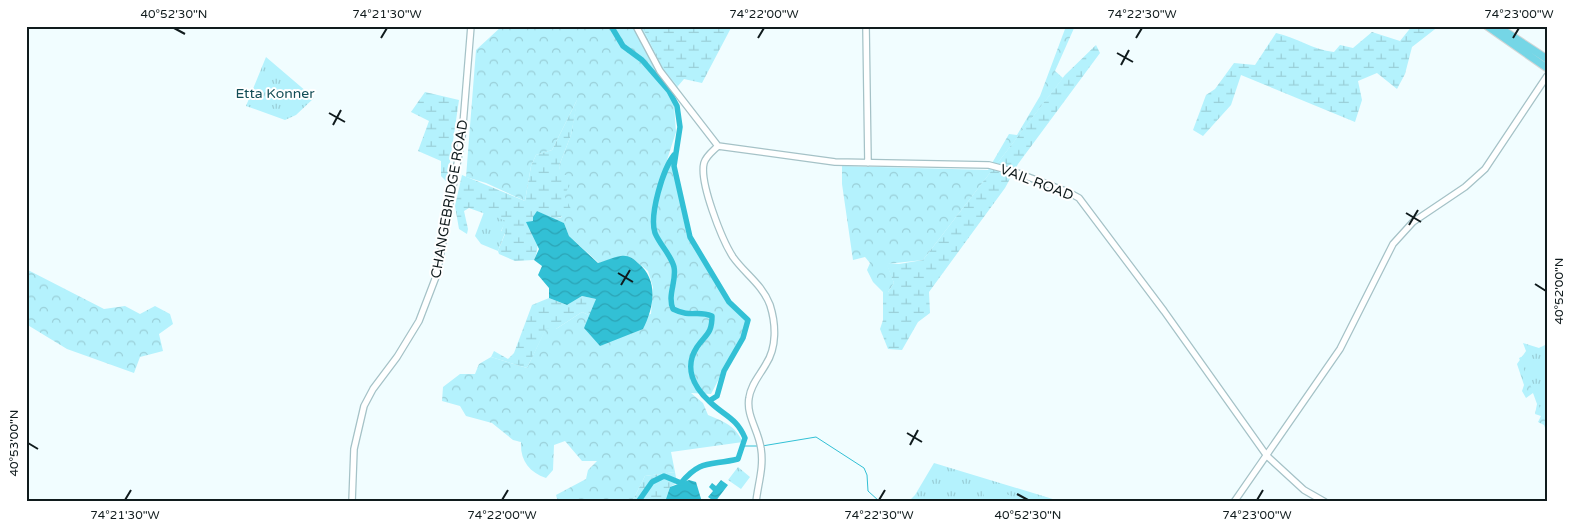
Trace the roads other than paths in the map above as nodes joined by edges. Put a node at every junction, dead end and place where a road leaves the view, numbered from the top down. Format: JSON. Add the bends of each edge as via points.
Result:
{"nodes":[{"id":1,"x":471,"y":26,"type":"edge"},
{"id":2,"x":636,"y":26,"type":"edge"},
{"id":3,"x":866,"y":26,"type":"edge"},
{"id":4,"x":1487,"y":26,"type":"edge"},
{"id":5,"x":1497,"y":26,"type":"edge"},
{"id":6,"x":1547,"y":59,"type":"edge"},
{"id":7,"x":1547,"y":68,"type":"edge"},
{"id":8,"x":1547,"y":76,"type":"edge"},
{"id":9,"x":718,"y":146,"type":"junction"},
{"id":10,"x":868,"y":163,"type":"junction"},
{"id":11,"x":1267,"y":456,"type":"junction"},
{"id":12,"x":352,"y":502,"type":"edge"},
{"id":13,"x":756,"y":502,"type":"edge"},
{"id":14,"x":1234,"y":502,"type":"edge"},
{"id":15,"x":1325,"y":502,"type":"edge"}],
"edges":[{"from":1,"to":12,"type":"street","name":"CHANGEBRIDGE ROAD","via":[[462,137],[437,274],[419,321],[372,389],[362,412],[352,466]]},
{"from":2,"to":9,"type":"street","via":[[660,70]]},
{"from":3,"to":10,"type":"street"},
{"from":4,"to":7,"type":"highway"},
{"from":5,"to":6,"type":"highway"},
{"from":8,"to":11,"type":"street","via":[[1485,169],[1465,187],[1413,222],[1393,244],[1340,349]]},
{"from":9,"to":10,"type":"street","name":"VAIL ROAD","via":[[835,162]]},
{"from":9,"to":13,"type":"street","via":[[707,157],[703,171],[716,224],[733,256],[762,290],[774,325],[771,353],[748,398],[750,415],[761,446],[762,466]]},
{"from":10,"to":11,"type":"street","name":"VAIL ROAD","via":[[1000,167],[1079,198]]},
{"from":11,"to":14,"type":"street"},
{"from":11,"to":15,"type":"street","name":"VAIL ROAD","via":[[1304,490]]}]}
